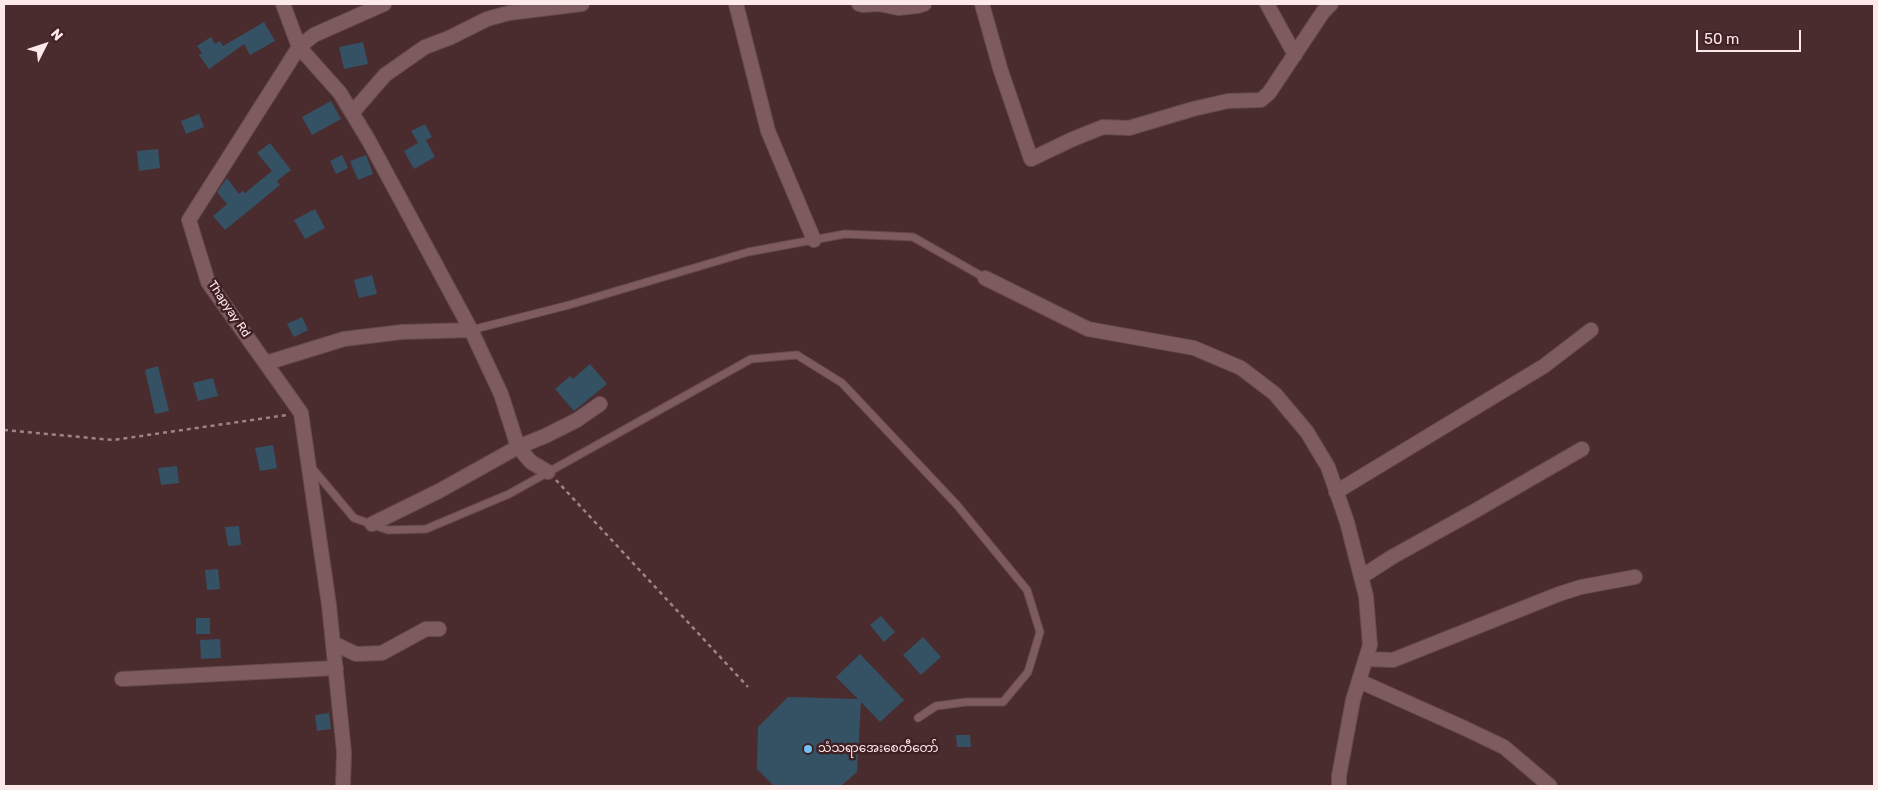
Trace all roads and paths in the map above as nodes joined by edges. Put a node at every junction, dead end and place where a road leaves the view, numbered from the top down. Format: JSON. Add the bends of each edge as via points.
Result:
{"nodes":[{"id":1,"x":283,"y":4,"type":"edge"},
{"id":2,"x":384,"y":4,"type":"edge"},
{"id":3,"x":582,"y":4,"type":"edge"},
{"id":4,"x":736,"y":4,"type":"edge"},
{"id":5,"x":859,"y":4,"type":"edge"},
{"id":6,"x":924,"y":4,"type":"edge"},
{"id":7,"x":982,"y":4,"type":"edge"},
{"id":8,"x":1267,"y":4,"type":"edge"},
{"id":9,"x":1330,"y":4,"type":"edge"},
{"id":10,"x":299,"y":47,"type":"junction"},
{"id":11,"x":1295,"y":55,"type":"junction"},
{"id":12,"x":352,"y":113,"type":"junction"},
{"id":13,"x":814,"y":240,"type":"junction"},
{"id":14,"x":985,"y":278,"type":"joint"},
{"id":15,"x":471,"y":330,"type":"junction"},
{"id":16,"x":1591,"y":330,"type":"dead end"},
{"id":17,"x":266,"y":363,"type":"junction"},
{"id":18,"x":600,"y":404,"type":"dead end"},
{"id":19,"x":301,"y":413,"type":"junction"},
{"id":20,"x":4,"y":430,"type":"edge"},
{"id":21,"x":518,"y":448,"type":"junction"},
{"id":22,"x":1582,"y":449,"type":"dead end"},
{"id":23,"x":308,"y":464,"type":"junction"},
{"id":24,"x":548,"y":472,"type":"junction"},
{"id":25,"x":1336,"y":492,"type":"junction"},
{"id":26,"x":372,"y":524,"type":"junction"},
{"id":27,"x":1361,"y":577,"type":"junction"},
{"id":28,"x":1635,"y":577,"type":"dead end"},
{"id":29,"x":440,"y":629,"type":"dead end"},
{"id":30,"x":333,"y":643,"type":"junction"},
{"id":31,"x":1366,"y":659,"type":"junction"},
{"id":32,"x":336,"y":668,"type":"junction"},
{"id":33,"x":122,"y":679,"type":"dead end"},
{"id":34,"x":1359,"y":681,"type":"junction"},
{"id":35,"x":748,"y":687,"type":"dead end"},
{"id":36,"x":918,"y":718,"type":"dead end"},
{"id":37,"x":343,"y":786,"type":"edge"},
{"id":38,"x":1339,"y":786,"type":"edge"},
{"id":39,"x":1550,"y":786,"type":"edge"}],
"edges":[{"from":1,"to":10,"type":"street"},
{"from":2,"to":10,"type":"street","via":[[314,36]]},
{"from":3,"to":12,"type":"street","via":[[487,19],[425,47],[385,75]]},
{"from":4,"to":13,"type":"street","via":[[768,131]]},
{"from":5,"to":6,"type":"street","via":[[898,8]]},
{"from":7,"to":11,"type":"street","via":[[1031,160],[1103,127],[1129,128],[1228,101],[1260,100],[1269,93]]},
{"from":8,"to":11,"type":"street"},
{"from":9,"to":11,"type":"street"},
{"from":10,"to":12,"type":"street","via":[[340,94]]},
{"from":10,"to":17,"type":"street","name":"Thapyay Rd","via":[[188,220],[208,282]]},
{"from":12,"to":15,"type":"street"},
{"from":13,"to":14,"type":"lane","via":[[845,234],[913,237]]},
{"from":13,"to":15,"type":"lane","via":[[748,252],[569,306]]},
{"from":14,"to":25,"type":"street","via":[[1088,329],[1194,348],[1241,368],[1275,394],[1307,432],[1328,468]]},
{"from":15,"to":17,"type":"street","via":[[402,332],[344,339]]},
{"from":15,"to":21,"type":"street","via":[[501,394]]},
{"from":16,"to":25,"type":"street","via":[[1544,366]]},
{"from":17,"to":19,"type":"street","name":"Thapyay Rd"},
{"from":18,"to":21,"type":"street","via":[[577,420]]},
{"from":19,"to":20,"type":"path","via":[[113,440]]},
{"from":19,"to":23,"type":"street","name":"Thapyay Rd"},
{"from":21,"to":24,"type":"street","via":[[531,462]]},
{"from":21,"to":26,"type":"street"},
{"from":22,"to":27,"type":"street"},
{"from":23,"to":26,"type":"lane","via":[[354,518]]},
{"from":23,"to":30,"type":"street","name":"Thapyay Rd"},
{"from":24,"to":26,"type":"lane","via":[[509,494],[426,528],[388,530]]},
{"from":24,"to":35,"type":"path"},
{"from":24,"to":36,"type":"lane","via":[[751,359],[797,354],[842,383],[957,505],[1028,590],[1040,632],[1028,672],[1003,702],[936,706]]},
{"from":25,"to":27,"type":"street"},
{"from":27,"to":31,"type":"street","via":[[1370,645]]},
{"from":28,"to":31,"type":"street","via":[[1560,594],[1393,660]]},
{"from":29,"to":30,"type":"street","via":[[426,629],[382,653],[356,654]]},
{"from":30,"to":32,"type":"street","name":"Thapyay Rd"},
{"from":31,"to":34,"type":"street"},
{"from":32,"to":33,"type":"street"},
{"from":32,"to":37,"type":"street","name":"Thapyay Rd","via":[[344,752]]},
{"from":34,"to":38,"type":"street"},
{"from":34,"to":39,"type":"street","via":[[1504,747]]}]}
